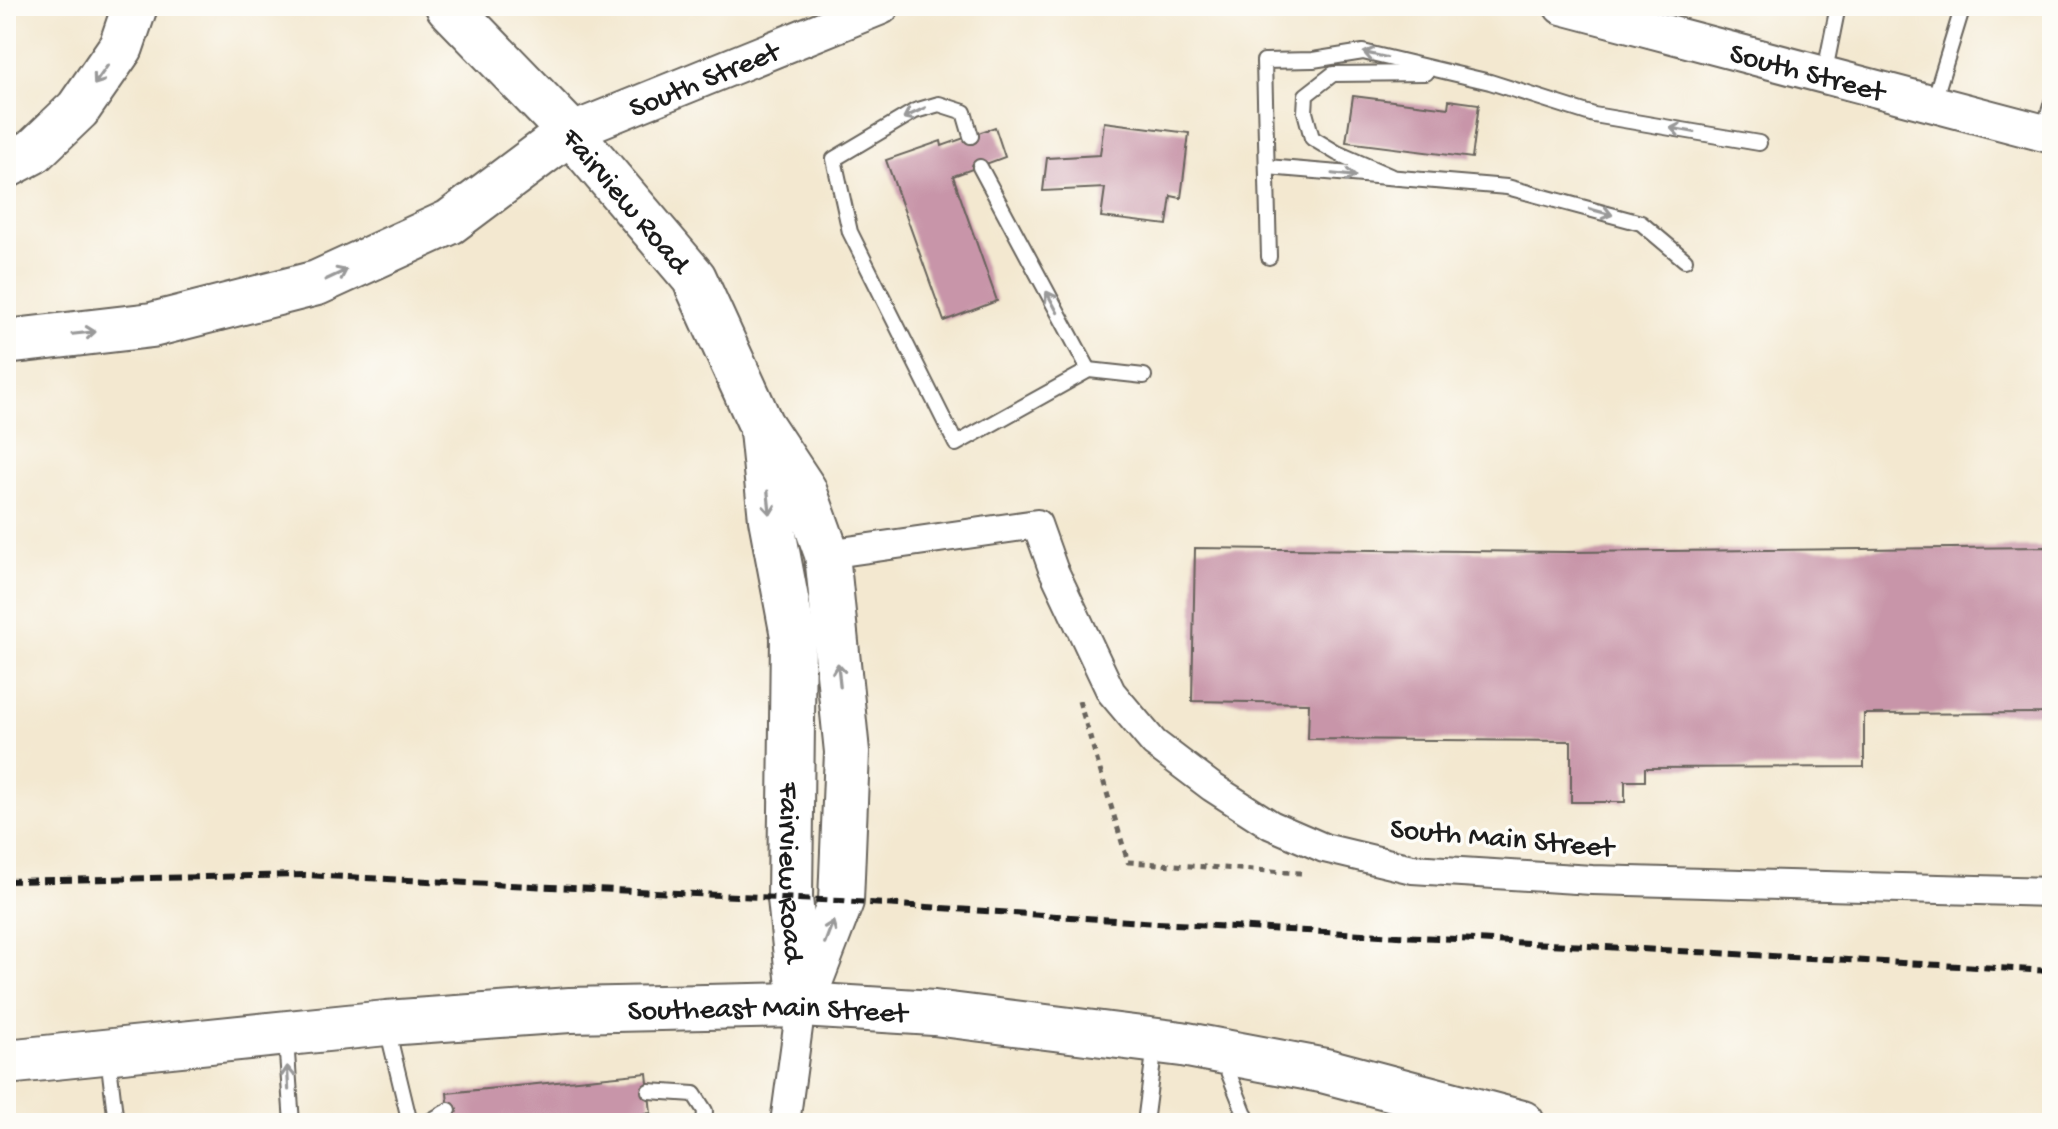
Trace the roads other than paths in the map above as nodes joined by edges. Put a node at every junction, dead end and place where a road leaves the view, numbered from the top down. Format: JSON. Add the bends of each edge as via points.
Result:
{"nodes":[{"id":1,"x":135,"y":6,"type":"edge"},
{"id":2,"x":448,"y":6,"type":"edge"},
{"id":3,"x":881,"y":6,"type":"edge"},
{"id":4,"x":1562,"y":6,"type":"edge"},
{"id":5,"x":1838,"y":6,"type":"edge"},
{"id":6,"x":1963,"y":6,"type":"edge"},
{"id":7,"x":1451,"y":73,"type":"junction"},
{"id":8,"x":1824,"y":76,"type":"junction"},
{"id":9,"x":1933,"y":104,"type":"junction"},
{"id":10,"x":2049,"y":123,"type":"edge"},
{"id":11,"x":570,"y":132,"type":"junction"},
{"id":12,"x":971,"y":136,"type":"dead end"},
{"id":13,"x":1759,"y":143,"type":"dead end"},
{"id":14,"x":6,"y":166,"type":"edge"},
{"id":15,"x":980,"y":167,"type":"dead end"},
{"id":16,"x":1267,"y":167,"type":"junction"},
{"id":17,"x":1396,"y":180,"type":"junction"},
{"id":18,"x":1269,"y":257,"type":"dead end"},
{"id":19,"x":1685,"y":260,"type":"dead end"},
{"id":20,"x":6,"y":342,"type":"edge"},
{"id":21,"x":1089,"y":370,"type":"junction"},
{"id":22,"x":1144,"y":376,"type":"dead end"},
{"id":23,"x":761,"y":425,"type":"junction"},
{"id":24,"x":827,"y":554,"type":"junction"},
{"id":25,"x":2052,"y":892,"type":"edge"},
{"id":26,"x":801,"y":1005,"type":"junction"},
{"id":27,"x":386,"y":1023,"type":"junction"},
{"id":28,"x":285,"y":1033,"type":"junction"},
{"id":29,"x":1155,"y":1041,"type":"junction"},
{"id":30,"x":1220,"y":1051,"type":"junction"},
{"id":31,"x":107,"y":1052,"type":"junction"},
{"id":32,"x":6,"y":1062,"type":"edge"},
{"id":33,"x":649,"y":1091,"type":"dead end"},
{"id":34,"x":449,"y":1110,"type":"dead end"},
{"id":35,"x":1454,"y":1113,"type":"edge"},
{"id":36,"x":1247,"y":1119,"type":"dead end"},
{"id":37,"x":116,"y":1123,"type":"edge"},
{"id":38,"x":292,"y":1123,"type":"edge"},
{"id":39,"x":410,"y":1123,"type":"edge"},
{"id":40,"x":427,"y":1123,"type":"edge"},
{"id":41,"x":704,"y":1123,"type":"edge"},
{"id":42,"x":785,"y":1123,"type":"edge"},
{"id":43,"x":1145,"y":1123,"type":"edge"},
{"id":44,"x":1522,"y":1123,"type":"edge"}],
"edges":[{"from":1,"to":14,"type":"main road","one_way":true,"via":[[121,47],[78,109],[34,151]]},
{"from":2,"to":11,"type":"main road","name":"Fairview Road"},
{"from":3,"to":11,"type":"street","name":"South Street"},
{"from":4,"to":8,"type":"street","name":"South Street"},
{"from":5,"to":8,"type":"lane"},
{"from":6,"to":9,"type":"lane"},
{"from":13,"to":7,"type":"lane","one_way":true,"via":[[1594,115]]},
{"from":7,"to":16,"type":"lane","one_way":true,"via":[[1363,52],[1264,61]]},
{"from":7,"to":17,"type":"lane","via":[[1333,74],[1306,95],[1312,138]]},
{"from":8,"to":9,"type":"street","name":"South Street"},
{"from":9,"to":10,"type":"street","name":"South Street"},
{"from":20,"to":11,"type":"main road","one_way":true,"via":[[152,325],[317,283],[450,222]]},
{"from":11,"to":23,"type":"main road","name":"Fairview Road","via":[[694,278]]},
{"from":12,"to":21,"type":"lane","one_way":true,"via":[[964,112],[939,104],[915,111],[834,159],[850,232],[956,444]]},
{"from":21,"to":15,"type":"lane","one_way":true},
{"from":16,"to":17,"type":"lane","one_way":true},
{"from":16,"to":18,"type":"lane"},
{"from":17,"to":19,"type":"lane","one_way":true,"via":[[1507,187],[1641,223]]},
{"from":21,"to":22,"type":"lane"},
{"from":23,"to":24,"type":"main road","name":"Fairview Road","via":[[804,490]]},
{"from":23,"to":26,"type":"main road","name":"Fairview Road","one_way":true,"via":[[771,519],[793,636],[790,898]]},
{"from":24,"to":25,"type":"street","name":"South Main Street","via":[[1037,524],[1111,692],[1154,743],[1271,825],[1324,848],[1412,869],[1592,880]]},
{"from":26,"to":24,"type":"main road","name":"Fairview Road","one_way":true,"via":[[841,901],[847,752]]},
{"from":26,"to":27,"type":"main road","name":"Southeast Main Street","via":[[570,1010]]},
{"from":26,"to":29,"type":"main road","name":"Southeast Main Street","via":[[934,1013]]},
{"from":26,"to":42,"type":"street"},
{"from":27,"to":28,"type":"main road","name":"Southeast Main Street"},
{"from":27,"to":39,"type":"lane"},
{"from":28,"to":31,"type":"main road","name":"Southeast Main Street"},
{"from":38,"to":28,"type":"lane","one_way":true},
{"from":29,"to":30,"type":"main road","name":"Southeast Main Street"},
{"from":29,"to":43,"type":"lane"},
{"from":30,"to":35,"type":"main road","name":"Southeast Main Street","via":[[1326,1071]]},
{"from":30,"to":36,"type":"lane"},
{"from":31,"to":32,"type":"main road","name":"Southeast Main Street"},
{"from":31,"to":37,"type":"lane"},
{"from":33,"to":41,"type":"lane","via":[[694,1094],[705,1111]]},
{"from":34,"to":40,"type":"lane"},
{"from":35,"to":44,"type":"main road","name":"Southeast Main Street"}]}
